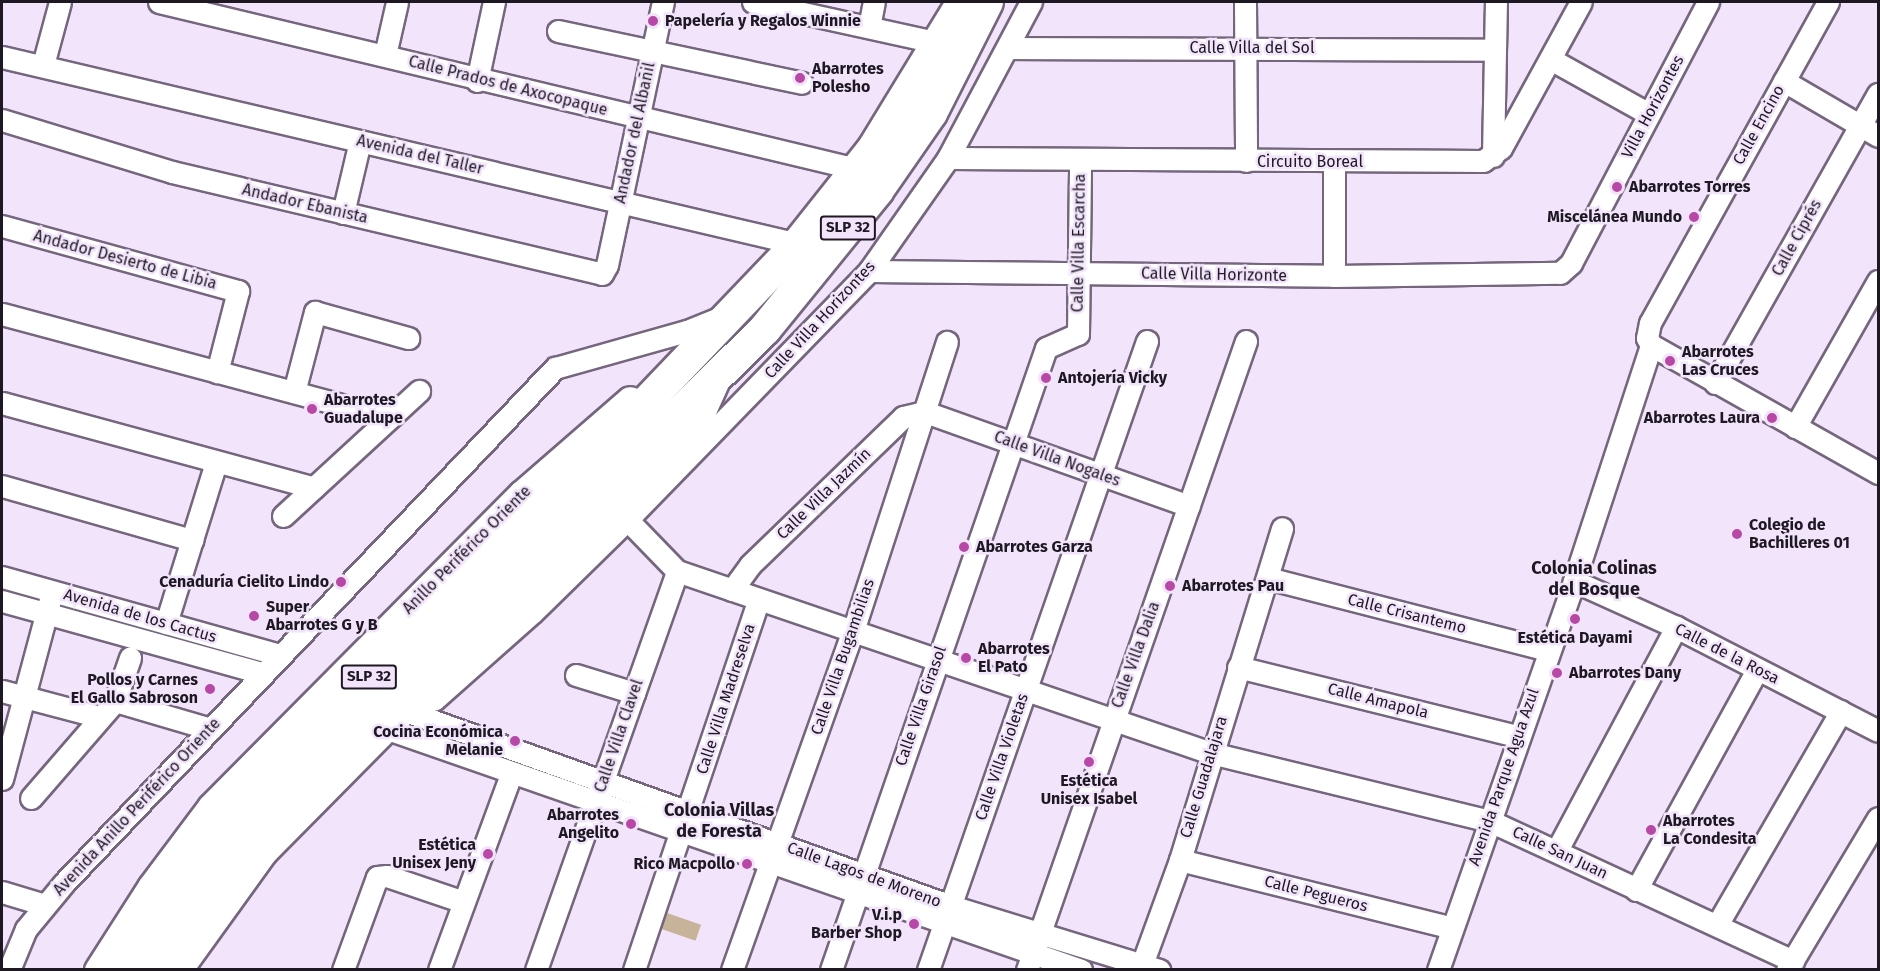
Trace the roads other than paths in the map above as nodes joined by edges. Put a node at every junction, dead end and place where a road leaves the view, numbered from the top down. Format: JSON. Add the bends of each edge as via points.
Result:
{"nodes":[{"id":1,"x":60,"y":2,"type":"edge"},
{"id":2,"x":159,"y":2,"type":"edge"},
{"id":3,"x":397,"y":2,"type":"edge"},
{"id":4,"x":494,"y":2,"type":"edge"},
{"id":5,"x":663,"y":2,"type":"edge"},
{"id":6,"x":753,"y":2,"type":"edge"},
{"id":7,"x":874,"y":2,"type":"edge"},
{"id":8,"x":963,"y":2,"type":"edge"},
{"id":9,"x":987,"y":2,"type":"edge"},
{"id":10,"x":1031,"y":2,"type":"edge"},
{"id":11,"x":1245,"y":2,"type":"edge"},
{"id":12,"x":1496,"y":2,"type":"edge"},
{"id":13,"x":1581,"y":2,"type":"edge"},
{"id":14,"x":1708,"y":2,"type":"edge"},
{"id":15,"x":1828,"y":2,"type":"edge"},
{"id":16,"x":869,"y":27,"type":"junction"},
{"id":17,"x":558,"y":31,"type":"dead end"},
{"id":18,"x":940,"y":43,"type":"junction"},
{"id":19,"x":1246,"y":47,"type":"junction"},
{"id":20,"x":1010,"y":48,"type":"junction"},
{"id":21,"x":653,"y":50,"type":"junction"},
{"id":22,"x":1495,"y":50,"type":"junction"},
{"id":23,"x":385,"y":55,"type":"junction"},
{"id":24,"x":2,"y":57,"type":"edge"},
{"id":25,"x":1552,"y":60,"type":"junction"},
{"id":26,"x":43,"y":65,"type":"junction"},
{"id":27,"x":477,"y":81,"type":"junction"},
{"id":28,"x":1784,"y":81,"type":"junction"},
{"id":29,"x":802,"y":83,"type":"dead end"},
{"id":30,"x":1878,"y":94,"type":"edge"},
{"id":31,"x":1649,"y":114,"type":"junction"},
{"id":32,"x":638,"y":117,"type":"junction"},
{"id":33,"x":2,"y":120,"type":"edge"},
{"id":34,"x":1869,"y":131,"type":"edge"},
{"id":35,"x":360,"y":141,"type":"junction"},
{"id":36,"x":1493,"y":156,"type":"junction"},
{"id":37,"x":948,"y":158,"type":"junction"},
{"id":38,"x":1246,"y":161,"type":"junction"},
{"id":39,"x":1080,"y":162,"type":"junction"},
{"id":40,"x":1334,"y":162,"type":"junction"},
{"id":41,"x":857,"y":169,"type":"junction"},
{"id":42,"x":620,"y":202,"type":"junction"},
{"id":43,"x":343,"y":213,"type":"junction"},
{"id":44,"x":2,"y":226,"type":"edge"},
{"id":45,"x":798,"y":244,"type":"junction"},
{"id":46,"x":607,"y":265,"type":"joint"},
{"id":47,"x":869,"y":271,"type":"junction"},
{"id":48,"x":1078,"y":273,"type":"junction"},
{"id":49,"x":1560,"y":273,"type":"joint"},
{"id":50,"x":1334,"y":276,"type":"junction"},
{"id":51,"x":1878,"y":281,"type":"edge"},
{"id":52,"x":737,"y":311,"type":"junction"},
{"id":53,"x":2,"y":314,"type":"edge"},
{"id":54,"x":408,"y":338,"type":"dead end"},
{"id":55,"x":1147,"y":341,"type":"dead end"},
{"id":56,"x":1246,"y":341,"type":"dead end"},
{"id":57,"x":947,"y":342,"type":"dead end"},
{"id":58,"x":1651,"y":345,"type":"junction"},
{"id":59,"x":700,"y":347,"type":"junction"},
{"id":60,"x":217,"y":372,"type":"junction"},
{"id":61,"x":717,"y":378,"type":"junction"},
{"id":62,"x":1715,"y":383,"type":"junction"},
{"id":63,"x":419,"y":391,"type":"dead end"},
{"id":64,"x":294,"y":393,"type":"junction"},
{"id":65,"x":2,"y":403,"type":"edge"},
{"id":66,"x":925,"y":412,"type":"junction"},
{"id":67,"x":390,"y":418,"type":"junction"},
{"id":68,"x":1795,"y":427,"type":"junction"},
{"id":69,"x":1011,"y":442,"type":"junction"},
{"id":70,"x":216,"y":462,"type":"junction"},
{"id":71,"x":1878,"y":472,"type":"edge"},
{"id":72,"x":1100,"y":474,"type":"junction"},
{"id":73,"x":2,"y":486,"type":"edge"},
{"id":74,"x":314,"y":488,"type":"junction"},
{"id":75,"x":1189,"y":506,"type":"junction"},
{"id":76,"x":622,"y":513,"type":"junction"},
{"id":77,"x":283,"y":516,"type":"dead end"},
{"id":78,"x":1282,"y":528,"type":"dead end"},
{"id":79,"x":192,"y":540,"type":"junction"},
{"id":80,"x":677,"y":571,"type":"junction"},
{"id":81,"x":2,"y":578,"type":"edge"},
{"id":82,"x":1574,"y":581,"type":"junction"},
{"id":83,"x":1265,"y":584,"type":"junction"},
{"id":84,"x":732,"y":590,"type":"junction"},
{"id":85,"x":52,"y":591,"type":"junction"},
{"id":86,"x":759,"y":599,"type":"junction"},
{"id":87,"x":2,"y":601,"type":"edge"},
{"id":88,"x":485,"y":602,"type":"junction"},
{"id":89,"x":46,"y":614,"type":"junction"},
{"id":90,"x":166,"y":623,"type":"junction"},
{"id":91,"x":1676,"y":627,"type":"junction"},
{"id":92,"x":853,"y":631,"type":"junction"},
{"id":93,"x":470,"y":643,"type":"junction"},
{"id":94,"x":1548,"y":650,"type":"junction"},
{"id":95,"x":279,"y":655,"type":"junction"},
{"id":96,"x":130,"y":658,"type":"dead end"},
{"id":97,"x":937,"y":659,"type":"junction"},
{"id":98,"x":1238,"y":667,"type":"junction"},
{"id":99,"x":1757,"y":670,"type":"junction"},
{"id":100,"x":261,"y":673,"type":"junction"},
{"id":101,"x":576,"y":675,"type":"dead end"},
{"id":102,"x":1026,"y":690,"type":"junction"},
{"id":103,"x":2,"y":691,"type":"edge"},
{"id":104,"x":634,"y":693,"type":"junction"},
{"id":105,"x":23,"y":696,"type":"junction"},
{"id":106,"x":115,"y":701,"type":"junction"},
{"id":107,"x":1841,"y":711,"type":"junction"},
{"id":108,"x":100,"y":717,"type":"junction"},
{"id":109,"x":394,"y":719,"type":"junction"},
{"id":110,"x":1112,"y":719,"type":"junction"},
{"id":111,"x":211,"y":729,"type":"junction"},
{"id":112,"x":1878,"y":732,"type":"edge"},
{"id":113,"x":1517,"y":736,"type":"junction"},
{"id":114,"x":1211,"y":753,"type":"junction"},
{"id":115,"x":511,"y":774,"type":"junction"},
{"id":116,"x":2,"y":779,"type":"edge"},
{"id":117,"x":603,"y":781,"type":"junction"},
{"id":118,"x":31,"y":798,"type":"dead end"},
{"id":119,"x":596,"y":802,"type":"junction"},
{"id":120,"x":690,"y":812,"type":"junction"},
{"id":121,"x":1878,"y":818,"type":"edge"},
{"id":122,"x":1490,"y":821,"type":"junction"},
{"id":123,"x":682,"y":832,"type":"junction"},
{"id":124,"x":778,"y":843,"type":"junction"},
{"id":125,"x":1557,"y":850,"type":"junction"},
{"id":126,"x":1180,"y":860,"type":"junction"},
{"id":127,"x":770,"y":863,"type":"junction"},
{"id":128,"x":864,"y":874,"type":"junction"},
{"id":129,"x":1636,"y":890,"type":"junction"},
{"id":130,"x":2,"y":892,"type":"edge"},
{"id":131,"x":857,"y":894,"type":"junction"},
{"id":132,"x":464,"y":902,"type":"junction"},
{"id":133,"x":45,"y":904,"type":"junction"},
{"id":134,"x":948,"y":916,"type":"junction"},
{"id":135,"x":1717,"y":925,"type":"junction"},
{"id":136,"x":1452,"y":928,"type":"junction"},
{"id":137,"x":1033,"y":953,"type":"edge"},
{"id":138,"x":1790,"y":965,"type":"edge"},
{"id":139,"x":1147,"y":968,"type":"edge"},
{"id":140,"x":9,"y":969,"type":"edge"},
{"id":141,"x":98,"y":969,"type":"edge"},
{"id":142,"x":123,"y":969,"type":"edge"},
{"id":143,"x":155,"y":969,"type":"edge"},
{"id":144,"x":178,"y":969,"type":"edge"},
{"id":145,"x":343,"y":969,"type":"edge"},
{"id":146,"x":439,"y":969,"type":"edge"},
{"id":147,"x":536,"y":969,"type":"edge"},
{"id":148,"x":634,"y":969,"type":"edge"},
{"id":149,"x":732,"y":969,"type":"edge"},
{"id":150,"x":831,"y":969,"type":"edge"},
{"id":151,"x":928,"y":969,"type":"edge"},
{"id":152,"x":1081,"y":969,"type":"edge"},
{"id":153,"x":1438,"y":969,"type":"edge"}],
"edges":[{"from":1,"to":26,"type":"street"},
{"from":2,"to":23,"type":"street","name":"Calle Prados de Axocopaque"},
{"from":3,"to":23,"type":"street"},
{"from":4,"to":27,"type":"street"},
{"from":5,"to":21,"type":"street","name":"Andador del Albañil"},
{"from":6,"to":16,"type":"street"},
{"from":7,"to":16,"type":"street"},
{"from":8,"to":18,"type":"highway","name":"Anillo Periférico Oriente","number":"SLP 32"},
{"from":9,"to":61,"type":"highway","number":"SLP 32","via":[[931,113],[877,190],[765,329]]},
{"from":10,"to":20,"type":"street","name":"Calle Villa Horizontes"},
{"from":11,"to":19,"type":"street"},
{"from":12,"to":22,"type":"street"},
{"from":13,"to":25,"type":"street"},
{"from":14,"to":31,"type":"street","name":"Villa Horizontes"},
{"from":15,"to":28,"type":"street","name":"Calle Encino"},
{"from":16,"to":18,"type":"street"},
{"from":17,"to":21,"type":"street"},
{"from":18,"to":41,"type":"highway","name":"Anillo Periférico Oriente","number":"SLP 32"},
{"from":19,"to":20,"type":"street","name":"Calle Villa del Sol"},
{"from":19,"to":22,"type":"street","name":"Calle Villa del Sol"},
{"from":19,"to":38,"type":"street"},
{"from":20,"to":37,"type":"street","name":"Calle Villa Horizontes"},
{"from":21,"to":29,"type":"street"},
{"from":21,"to":32,"type":"street","name":"Andador del Albañil"},
{"from":22,"to":36,"type":"street"},
{"from":23,"to":27,"type":"street","name":"Calle Prados de Axocopaque"},
{"from":24,"to":26,"type":"street","name":"Avenida del Taller"},
{"from":25,"to":31,"type":"street"},
{"from":25,"to":36,"type":"street"},
{"from":26,"to":35,"type":"street","name":"Avenida del Taller"},
{"from":27,"to":32,"type":"street","name":"Calle Prados de Axocopaque"},
{"from":28,"to":34,"type":"street"},
{"from":28,"to":58,"type":"street","name":"Calle Encino","via":[[1650,323],[1647,338]]},
{"from":30,"to":34,"type":"street","name":"Calle Ciprés"},
{"from":31,"to":49,"type":"street","name":"Villa Horizontes","via":[[1571,263]]},
{"from":32,"to":41,"type":"street","name":"Calle Prados de Axocopaque"},
{"from":32,"to":42,"type":"street","name":"Andador del Albañil"},
{"from":33,"to":43,"type":"street","name":"Andador Ebanista","via":[[172,172]]},
{"from":34,"to":62,"type":"street","name":"Calle Ciprés"},
{"from":35,"to":42,"type":"street","name":"Avenida del Taller"},
{"from":35,"to":43,"type":"street"},
{"from":36,"to":40,"type":"street","name":"Circuito Boreal","via":[[1483,161]]},
{"from":37,"to":39,"type":"street","name":"Circuito Boreal"},
{"from":37,"to":47,"type":"street","name":"Calle Villa Horizontes"},
{"from":38,"to":39,"type":"street","name":"Circuito Boreal"},
{"from":38,"to":40,"type":"street","name":"Circuito Boreal"},
{"from":39,"to":48,"type":"street","name":"Calle Villa Escarcha"},
{"from":40,"to":50,"type":"street"},
{"from":41,"to":45,"type":"highway","name":"Anillo Periférico Oriente","number":"SLP 32"},
{"from":42,"to":45,"type":"street","name":"Avenida del Taller"},
{"from":42,"to":46,"type":"street","name":"Andador del Albañil"},
{"from":43,"to":46,"type":"street","name":"Andador Ebanista","via":[[602,274]]},
{"from":44,"to":60,"type":"street","name":"Andador Desierto de Libia","via":[[238,291]]},
{"from":45,"to":52,"type":"highway","name":"Anillo Periférico Oriente","number":"SLP 32"},
{"from":47,"to":48,"type":"street","name":"Calle Villa Horizonte"},
{"from":47,"to":76,"type":"street","name":"Calle Villa Horizontes"},
{"from":48,"to":50,"type":"street","name":"Calle Villa Horizonte"},
{"from":48,"to":69,"type":"street","name":"Calle Villa Escarcha","via":[[1078,334],[1046,348]]},
{"from":49,"to":50,"type":"street","name":"Calle Villa Horizonte"},
{"from":51,"to":68,"type":"street"},
{"from":52,"to":59,"type":"highway","name":"Anillo Periférico Oriente","number":"SLP 32"},
{"from":52,"to":95,"type":"street","name":"Anillo Periférico Oriente","via":[[687,331],[555,368]]},
{"from":53,"to":60,"type":"street"},
{"from":54,"to":64,"type":"street","via":[[315,312]]},
{"from":55,"to":72,"type":"street","name":"Calle Villa Violetas"},
{"from":56,"to":75,"type":"street","name":"Calle Villa Dalia"},
{"from":57,"to":66,"type":"street","name":"Calle Villa Bugambilias"},
{"from":58,"to":62,"type":"street"},
{"from":58,"to":82,"type":"street","name":"Avenida Parque Agua Azul"},
{"from":59,"to":141,"type":"main road","name":"Anillo Periférico Oriente","via":[[670,365],[522,494],[211,807],[151,887]]},
{"from":59,"to":142,"type":"highway","name":"Anillo Periférico Oriente","number":"SLP 32","via":[[224,825],[163,903]]},
{"from":60,"to":64,"type":"street"},
{"from":61,"to":76,"type":"main road","via":[[697,422]]},
{"from":61,"to":88,"type":"highway","number":"SLP 32"},
{"from":62,"to":68,"type":"street"},
{"from":63,"to":67,"type":"street"},
{"from":64,"to":67,"type":"street"},
{"from":65,"to":70,"type":"street"},
{"from":66,"to":69,"type":"street","name":"Calle Villa Nogales"},
{"from":66,"to":84,"type":"street","name":"Calle Villa Jazmín","via":[[903,417],[750,566]]},
{"from":66,"to":92,"type":"street","name":"Calle Villa Bugambilias"},
{"from":67,"to":74,"type":"street"},
{"from":68,"to":71,"type":"street"},
{"from":69,"to":72,"type":"street","name":"Calle Villa Nogales"},
{"from":69,"to":97,"type":"street","name":"Calle Villa Girasol"},
{"from":70,"to":74,"type":"street"},
{"from":70,"to":79,"type":"street"},
{"from":72,"to":75,"type":"street","name":"Calle Villa Nogales"},
{"from":72,"to":102,"type":"street","name":"Calle Villa Violetas"},
{"from":73,"to":79,"type":"street"},
{"from":74,"to":77,"type":"street"},
{"from":75,"to":110,"type":"street","name":"Calle Villa Dalia"},
{"from":76,"to":80,"type":"street"},
{"from":76,"to":93,"type":"main road"},
{"from":76,"to":109,"type":"street","name":"Calle Villa Horizontes","via":[[532,613],[435,699]]},
{"from":78,"to":83,"type":"street","name":"Calle Guadalajara"},
{"from":79,"to":90,"type":"street"},
{"from":80,"to":84,"type":"street","name":"Calle San Juan"},
{"from":80,"to":104,"type":"street","name":"Calle Villa Clavel"},
{"from":81,"to":85,"type":"street","name":"Avenida de los Cactus"},
{"from":82,"to":91,"type":"street","name":"Calle de la Rosa"},
{"from":82,"to":94,"type":"street","name":"Avenida Parque Agua Azul"},
{"from":83,"to":94,"type":"street","name":"Calle Crisantemo","via":[[1275,580]]},
{"from":83,"to":98,"type":"street","name":"Calle Guadalajara"},
{"from":84,"to":86,"type":"street","name":"Calle San Juan"},
{"from":85,"to":89,"type":"street"},
{"from":85,"to":90,"type":"street","name":"Avenida de los Cactus"},
{"from":86,"to":92,"type":"street","name":"Calle San Juan"},
{"from":86,"to":120,"type":"street","name":"Calle Villa Madreselva"},
{"from":87,"to":89,"type":"street","name":"Avenida de los Cactus"},
{"from":88,"to":93,"type":"highway"},
{"from":88,"to":143,"type":"highway","number":"SLP 32","via":[[247,839],[186,918]]},
{"from":89,"to":100,"type":"street","name":"Avenida de los Cactus"},
{"from":89,"to":105,"type":"street"},
{"from":90,"to":95,"type":"street","name":"Avenida de los Cactus"},
{"from":91,"to":99,"type":"street","name":"Calle de la Rosa"},
{"from":91,"to":125,"type":"street"},
{"from":92,"to":97,"type":"street","name":"Calle San Juan"},
{"from":92,"to":124,"type":"street","name":"Calle Villa Bugambilias"},
{"from":93,"to":109,"type":"main road"},
{"from":94,"to":113,"type":"street","name":"Avenida Parque Agua Azul"},
{"from":95,"to":100,"type":"street","name":"Avenida Anillo Periférico Oriente"},
{"from":96,"to":106,"type":"street"},
{"from":97,"to":102,"type":"street","name":"Calle San Juan"},
{"from":97,"to":128,"type":"street","name":"Calle Villa Girasol"},
{"from":98,"to":113,"type":"street","name":"Calle Amapola"},
{"from":98,"to":114,"type":"street","name":"Calle Guadalajara"},
{"from":99,"to":107,"type":"street","name":"Calle de la Rosa"},
{"from":99,"to":129,"type":"street"},
{"from":100,"to":111,"type":"street","name":"Avenida Anillo Periférico Oriente"},
{"from":101,"to":104,"type":"street"},
{"from":102,"to":110,"type":"street","name":"Calle San Juan"},
{"from":102,"to":134,"type":"street","name":"Calle Villa Violetas"},
{"from":103,"to":105,"type":"street"},
{"from":104,"to":117,"type":"street","name":"Calle Villa Clavel"},
{"from":105,"to":108,"type":"street"},
{"from":105,"to":116,"type":"street"},
{"from":106,"to":108,"type":"street"},
{"from":106,"to":111,"type":"street"},
{"from":107,"to":112,"type":"street","name":"Calle de la Rosa"},
{"from":107,"to":135,"type":"street"},
{"from":108,"to":118,"type":"street"},
{"from":109,"to":115,"type":"street","name":"Calle Lagos de Moreno"},
{"from":109,"to":117,"type":"street","name":"Calle Lagos de Moreno"},
{"from":109,"to":144,"type":"main road","via":[[263,852]]},
{"from":110,"to":114,"type":"street","name":"Calle San Juan"},
{"from":110,"to":137,"type":"street","name":"Calle Villa Dalia"},
{"from":111,"to":133,"type":"street","name":"Avenida Anillo Periférico Oriente"},
{"from":113,"to":122,"type":"street","name":"Avenida Parque Agua Azul"},
{"from":114,"to":122,"type":"street","name":"Calle San Juan"},
{"from":114,"to":126,"type":"street","name":"Calle Guadalajara"},
{"from":115,"to":119,"type":"street","name":"Calle Lagos de Moreno"},
{"from":115,"to":132,"type":"street"},
{"from":117,"to":119,"type":"street","name":"Calle Villa Clavel"},
{"from":117,"to":120,"type":"street","name":"Calle Lagos de Moreno"},
{"from":119,"to":123,"type":"street","name":"Calle Lagos de Moreno"},
{"from":119,"to":147,"type":"street","name":"Calle Villa Clavel"},
{"from":120,"to":123,"type":"street","name":"Calle Villa Madreselva"},
{"from":120,"to":124,"type":"street","name":"Calle Lagos de Moreno"},
{"from":121,"to":138,"type":"street"},
{"from":122,"to":125,"type":"street","name":"Calle San Juan"},
{"from":122,"to":136,"type":"street","name":"Avenida Parque Agua Azul"},
{"from":123,"to":127,"type":"street","name":"Calle Lagos de Moreno"},
{"from":123,"to":148,"type":"street","name":"Calle Villa Madreselva"},
{"from":124,"to":127,"type":"street","name":"Calle Villa Bugambilias"},
{"from":124,"to":128,"type":"street","name":"Calle Lagos de Moreno"},
{"from":125,"to":129,"type":"street","name":"Calle San Juan"},
{"from":126,"to":136,"type":"street","name":"Calle Pegueros"},
{"from":126,"to":139,"type":"street","name":"Calle Guadalajara"},
{"from":127,"to":131,"type":"street","name":"Calle Lagos de Moreno"},
{"from":127,"to":149,"type":"street","name":"Calle Villa Bugambilias"},
{"from":128,"to":131,"type":"street","name":"Calle Villa Girasol"},
{"from":128,"to":134,"type":"street","name":"Calle Lagos de Moreno"},
{"from":129,"to":135,"type":"street","name":"Calle San Juan"},
{"from":130,"to":133,"type":"street"},
{"from":131,"to":134,"type":"street","name":"Calle Lagos de Moreno"},
{"from":131,"to":150,"type":"street","name":"Calle Villa Girasol"},
{"from":132,"to":145,"type":"street","via":[[387,876],[377,877]]},
{"from":132,"to":146,"type":"street"},
{"from":133,"to":140,"type":"street","name":"Avenida Anillo Periférico Oriente","via":[[26,929]]},
{"from":134,"to":137,"type":"street","name":"Calle Lagos de Moreno"},
{"from":134,"to":151,"type":"street","name":"Calle Villa Violetas"},
{"from":135,"to":138,"type":"street","name":"Calle San Juan"},
{"from":136,"to":153,"type":"street","name":"Avenida Parque Agua Azul"},
{"from":137,"to":139,"type":"street","name":"Calle Lagos de Moreno"},
{"from":137,"to":152,"type":"street","name":"Calle Lagos de Moreno"}]}
